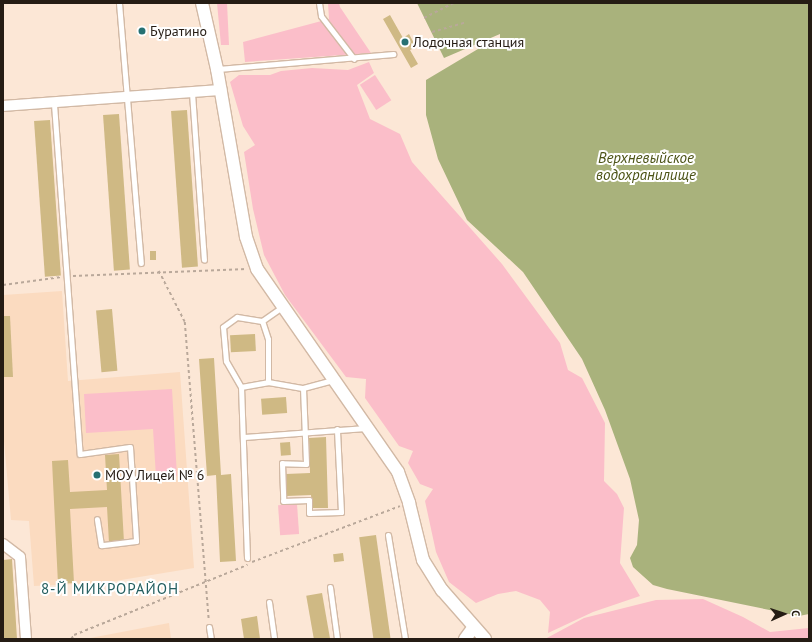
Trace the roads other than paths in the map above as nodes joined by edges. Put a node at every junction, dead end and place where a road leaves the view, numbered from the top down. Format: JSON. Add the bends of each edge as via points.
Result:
{"nodes":[{"id":1,"x":119,"y":3,"type":"edge"},
{"id":2,"x":202,"y":3,"type":"edge"},
{"id":3,"x":319,"y":3,"type":"edge"},
{"id":4,"x":393,"y":54,"type":"dead end"},
{"id":5,"x":354,"y":58,"type":"junction"},
{"id":6,"x":217,"y":69,"type":"junction"},
{"id":7,"x":221,"y":90,"type":"junction"},
{"id":8,"x":192,"y":93,"type":"junction"},
{"id":9,"x":127,"y":97,"type":"junction"},
{"id":10,"x":54,"y":104,"type":"junction"},
{"id":11,"x":3,"y":106,"type":"edge"},
{"id":12,"x":204,"y":260,"type":"dead end"},
{"id":13,"x":141,"y":263,"type":"dead end"},
{"id":14,"x":282,"y":307,"type":"junction"},
{"id":15,"x":262,"y":321,"type":"junction"},
{"id":16,"x":333,"y":380,"type":"junction"},
{"id":17,"x":268,"y":382,"type":"junction"},
{"id":18,"x":241,"y":387,"type":"junction"},
{"id":19,"x":303,"y":388,"type":"junction"},
{"id":20,"x":367,"y":428,"type":"junction"},
{"id":21,"x":337,"y":429,"type":"junction"},
{"id":22,"x":306,"y":431,"type":"junction"},
{"id":23,"x":244,"y":437,"type":"junction"},
{"id":24,"x":96,"y":519,"type":"dead end"},
{"id":25,"x":388,"y":535,"type":"dead end"},
{"id":26,"x":3,"y":544,"type":"edge"},
{"id":27,"x":247,"y":558,"type":"dead end"},
{"id":28,"x":330,"y":586,"type":"dead end"},
{"id":29,"x":269,"y":602,"type":"dead end"},
{"id":30,"x":209,"y":627,"type":"road end"},
{"id":31,"x":473,"y":628,"type":"junction"},
{"id":32,"x":26,"y":639,"type":"edge"},
{"id":33,"x":211,"y":639,"type":"edge"},
{"id":34,"x":274,"y":639,"type":"edge"},
{"id":35,"x":337,"y":639,"type":"edge"},
{"id":36,"x":405,"y":639,"type":"edge"},
{"id":37,"x":465,"y":639,"type":"edge"},
{"id":38,"x":485,"y":639,"type":"edge"}],
"edges":[{"from":1,"to":9,"type":"lane"},
{"from":2,"to":6,"type":"street"},
{"from":3,"to":5,"type":"lane","via":[[320,16]]},
{"from":4,"to":5,"type":"lane"},
{"from":5,"to":6,"type":"lane"},
{"from":6,"to":7,"type":"street"},
{"from":7,"to":8,"type":"street"},
{"from":7,"to":14,"type":"street","via":[[246,237],[257,269]]},
{"from":8,"to":9,"type":"street"},
{"from":8,"to":12,"type":"lane"},
{"from":9,"to":10,"type":"street"},
{"from":9,"to":13,"type":"lane"},
{"from":10,"to":11,"type":"street"},
{"from":10,"to":24,"type":"lane","via":[[80,454],[130,447],[136,541],[100,545]]},
{"from":14,"to":15,"type":"lane"},
{"from":14,"to":16,"type":"street"},
{"from":15,"to":17,"type":"lane","via":[[268,339]]},
{"from":15,"to":18,"type":"lane","via":[[237,317],[223,326],[226,361]]},
{"from":16,"to":19,"type":"lane"},
{"from":16,"to":20,"type":"street"},
{"from":17,"to":18,"type":"lane"},
{"from":17,"to":19,"type":"lane"},
{"from":18,"to":23,"type":"lane"},
{"from":19,"to":22,"type":"lane"},
{"from":20,"to":21,"type":"lane"},
{"from":20,"to":31,"type":"street","via":[[398,472],[409,503],[423,560],[442,590]]},
{"from":21,"to":22,"type":"lane"},
{"from":21,"to":22,"type":"lane","via":[[341,512],[309,513],[309,500],[283,501],[282,463],[306,464]]},
{"from":22,"to":23,"type":"lane"},
{"from":23,"to":27,"type":"lane"},
{"from":25,"to":36,"type":"lane"},
{"from":26,"to":32,"type":"street","via":[[20,557]]},
{"from":28,"to":35,"type":"lane"},
{"from":29,"to":34,"type":"lane"},
{"from":30,"to":33,"type":"lane"},
{"from":31,"to":37,"type":"street"},
{"from":31,"to":38,"type":"street"}]}
